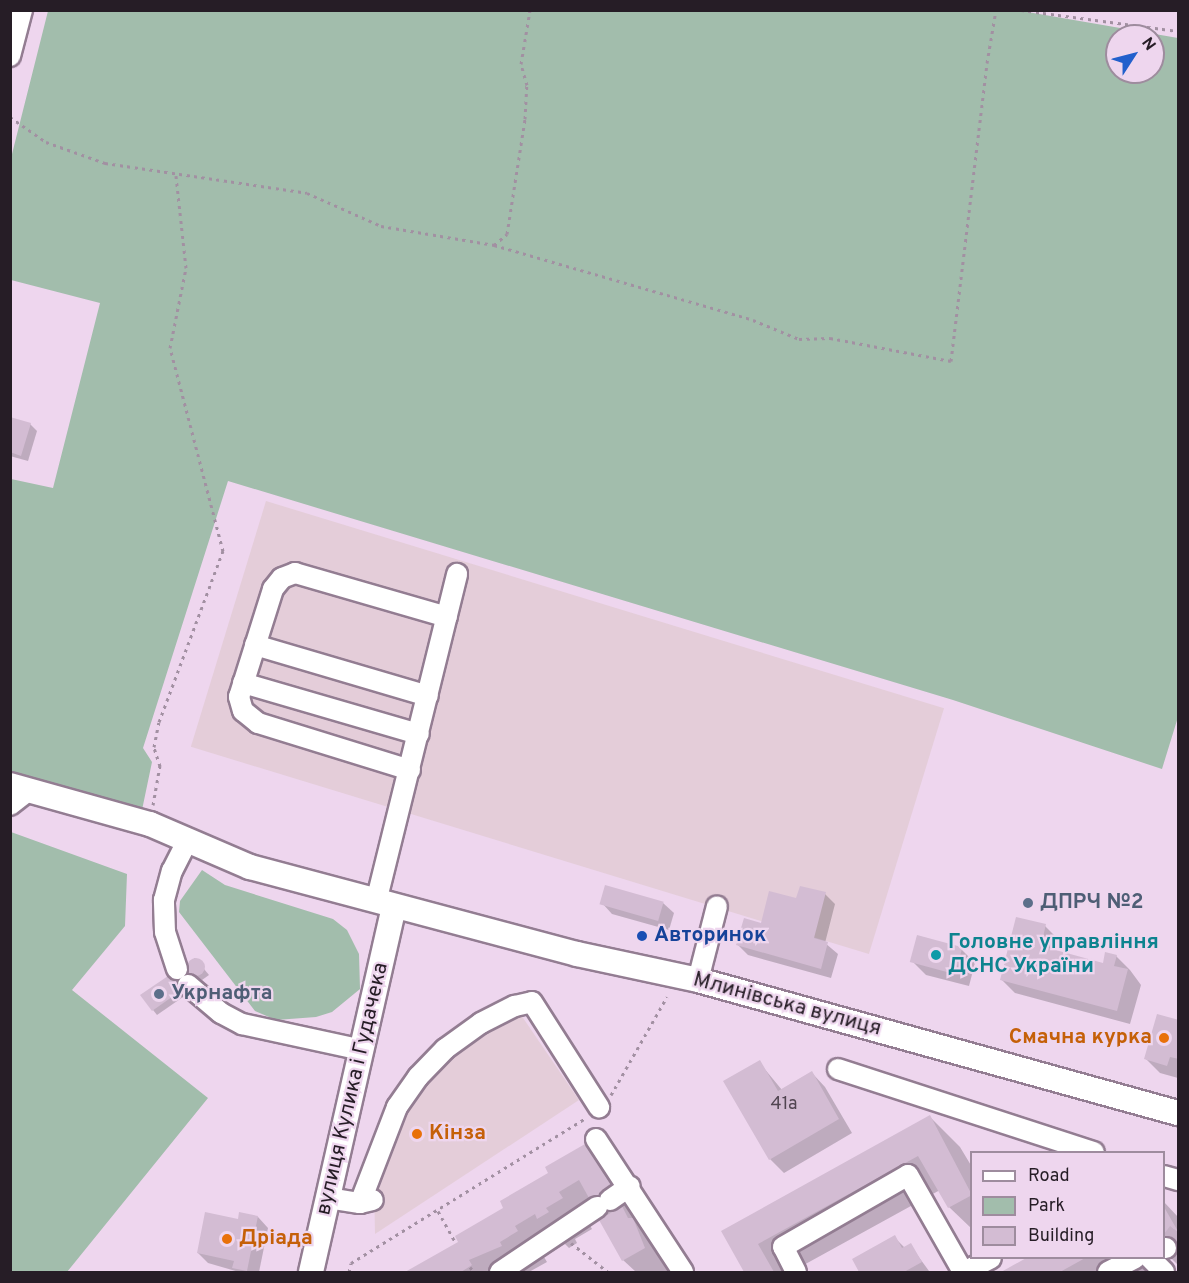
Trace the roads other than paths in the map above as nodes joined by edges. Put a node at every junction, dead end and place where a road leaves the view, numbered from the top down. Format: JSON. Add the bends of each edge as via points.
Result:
{"nodes":[{"id":1,"x":22,"y":10,"type":"edge"},
{"id":2,"x":10,"y":56,"type":"edge"},
{"id":3,"x":457,"y":574,"type":"dead end"},
{"id":4,"x":447,"y":617,"type":"junction"},
{"id":5,"x":255,"y":645,"type":"junction"},
{"id":6,"x":243,"y":682,"type":"junction"},
{"id":7,"x":428,"y":696,"type":"junction"},
{"id":8,"x":419,"y":734,"type":"junction"},
{"id":9,"x":410,"y":770,"type":"junction"},
{"id":10,"x":20,"y":788,"type":"edge"},
{"id":11,"x":10,"y":805,"type":"edge"},
{"id":12,"x":188,"y":840,"type":"junction"},
{"id":13,"x":385,"y":904,"type":"junction"},
{"id":14,"x":717,"y":906,"type":"dead end"},
{"id":15,"x":698,"y":980,"type":"junction"},
{"id":16,"x":362,"y":1050,"type":"junction"},
{"id":17,"x":838,"y":1069,"type":"dead end"},
{"id":18,"x":599,"y":1107,"type":"road end"},
{"id":19,"x":1179,"y":1113,"type":"edge"},
{"id":20,"x":596,"y":1139,"type":"dead end"},
{"id":21,"x":1091,"y":1151,"type":"edge"},
{"id":22,"x":630,"y":1186,"type":"junction"},
{"id":23,"x":328,"y":1198,"type":"junction"},
{"id":24,"x":1167,"y":1244,"type":"edge"},
{"id":25,"x":987,"y":1259,"type":"edge"},
{"id":26,"x":1131,"y":1259,"type":"edge"},
{"id":27,"x":311,"y":1272,"type":"edge"},
{"id":28,"x":501,"y":1272,"type":"edge"},
{"id":29,"x":683,"y":1272,"type":"edge"},
{"id":30,"x":796,"y":1272,"type":"edge"},
{"id":31,"x":963,"y":1272,"type":"edge"},
{"id":32,"x":1108,"y":1272,"type":"edge"},
{"id":33,"x":1164,"y":1272,"type":"edge"}],
"edges":[{"from":1,"to":2,"type":"street"},
{"from":3,"to":4,"type":"street"},
{"from":4,"to":5,"type":"street","via":[[296,573],[282,578],[273,589]]},
{"from":4,"to":7,"type":"street"},
{"from":5,"to":6,"type":"street"},
{"from":5,"to":7,"type":"street"},
{"from":6,"to":8,"type":"street"},
{"from":6,"to":9,"type":"street","via":[[238,697],[243,711],[258,723]]},
{"from":7,"to":8,"type":"street"},
{"from":8,"to":9,"type":"street"},
{"from":9,"to":13,"type":"street"},
{"from":10,"to":11,"type":"street"},
{"from":10,"to":12,"type":"main road","name":"Млинівська вулиця","via":[[150,824]]},
{"from":12,"to":13,"type":"main road","name":"Млинівська вулиця","via":[[250,867]]},
{"from":12,"to":16,"type":"street","via":[[172,871],[164,900],[165,932],[182,977],[221,1013],[242,1024]]},
{"from":13,"to":15,"type":"main road","name":"Млинівська вулиця","via":[[577,954]]},
{"from":13,"to":16,"type":"main road","name":"вулиця Кулика і Гудачека"},
{"from":14,"to":15,"type":"street"},
{"from":15,"to":19,"type":"main road","name":"Млинівська вулиця"},
{"from":16,"to":23,"type":"main road","name":"вулиця Кулика і Гудачека"},
{"from":17,"to":21,"type":"street"},
{"from":18,"to":23,"type":"street","via":[[532,1002],[515,1006],[463,1036],[418,1077],[397,1107],[367,1201]]},
{"from":20,"to":22,"type":"street"},
{"from":22,"to":28,"type":"street"},
{"from":22,"to":29,"type":"street"},
{"from":23,"to":27,"type":"main road","name":"вулиця Кулика і Гудачека"},
{"from":24,"to":33,"type":"street"},
{"from":25,"to":31,"type":"street"},
{"from":26,"to":32,"type":"street"},
{"from":30,"to":31,"type":"street","via":[[783,1247],[908,1175]]}]}
